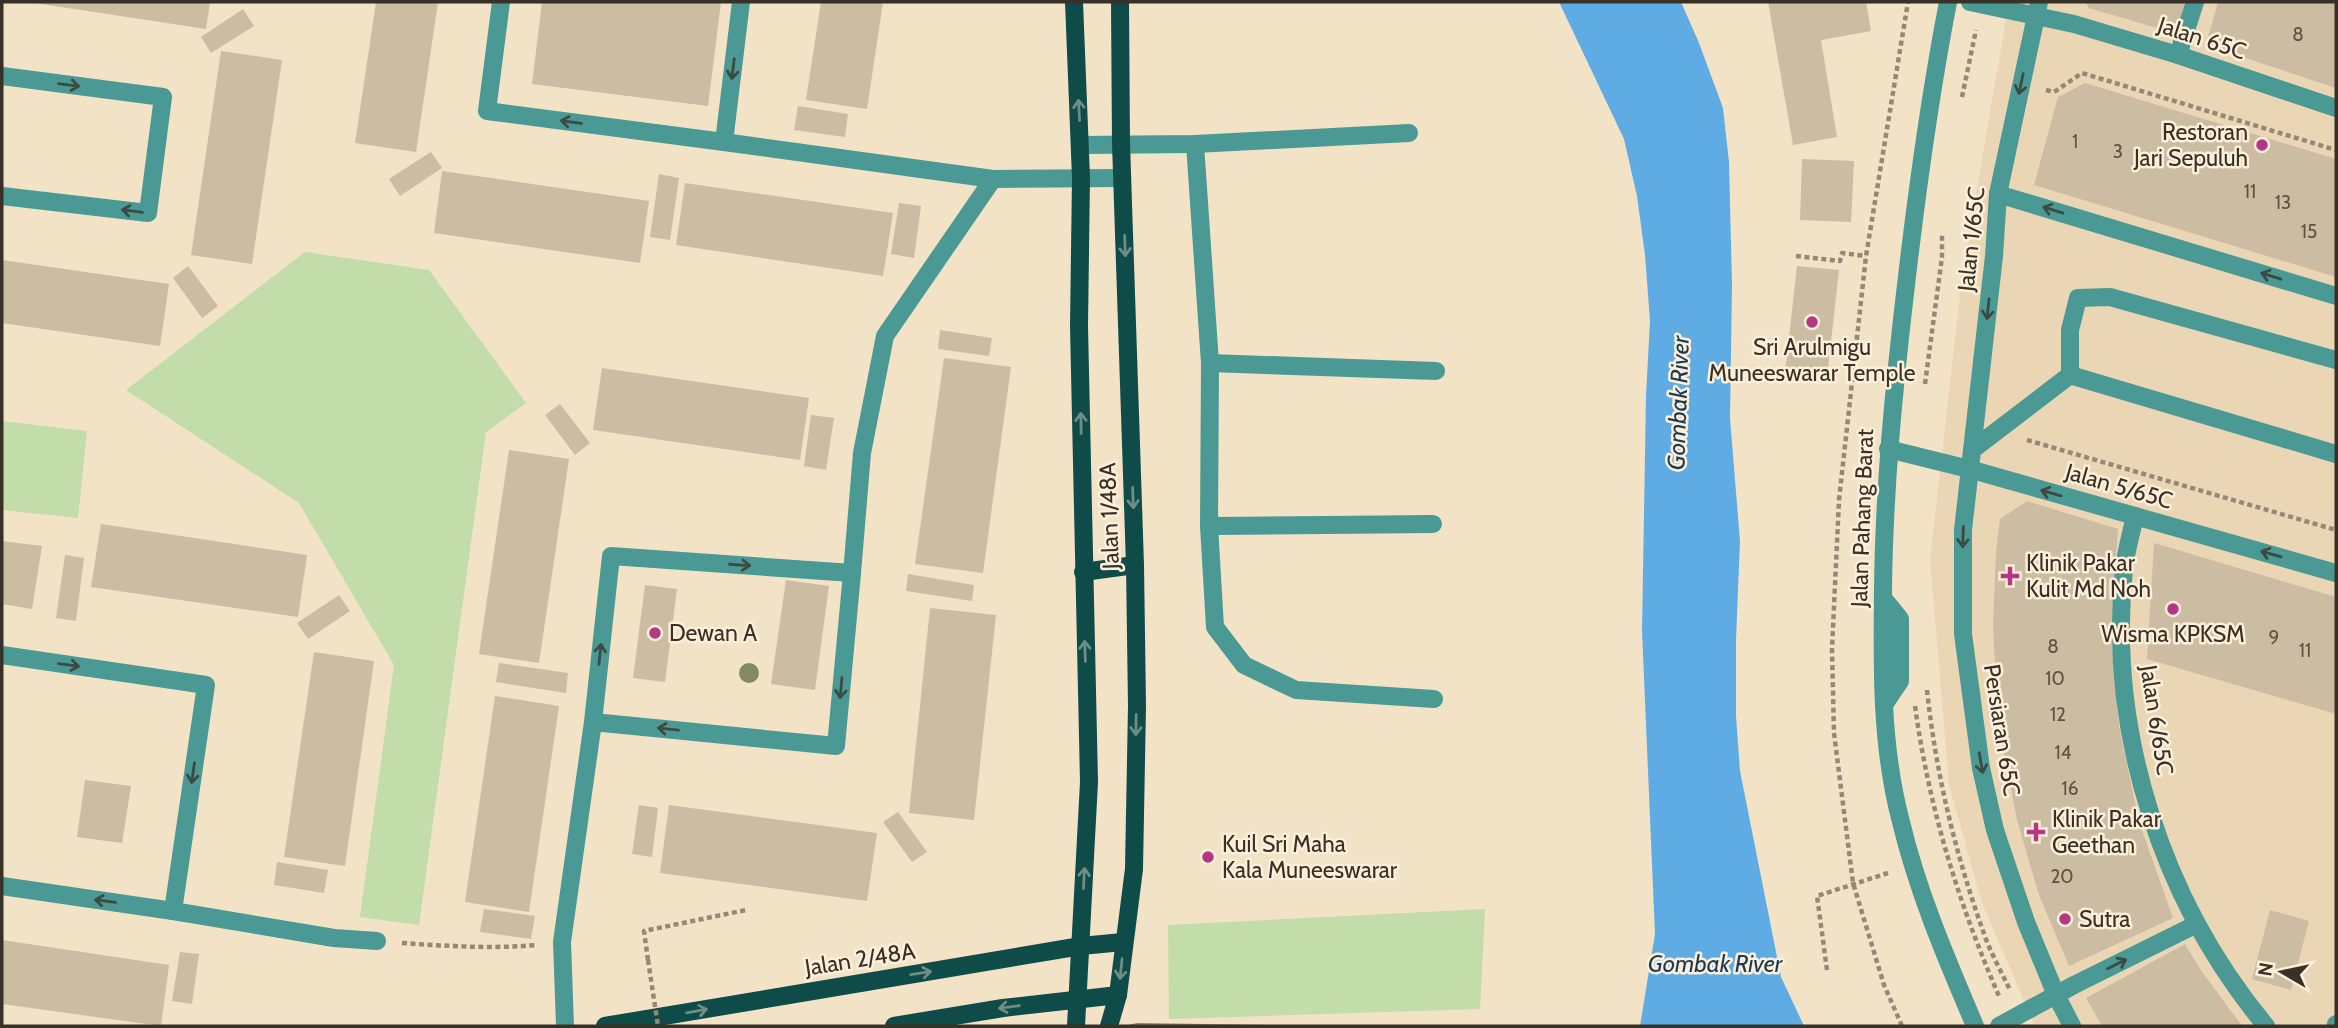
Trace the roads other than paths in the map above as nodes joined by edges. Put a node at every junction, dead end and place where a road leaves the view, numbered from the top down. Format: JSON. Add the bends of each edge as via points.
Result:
{"nodes":[{"id":1,"x":501,"y":2,"type":"edge"},
{"id":2,"x":741,"y":2,"type":"edge"},
{"id":3,"x":1074,"y":2,"type":"edge"},
{"id":4,"x":1120,"y":2,"type":"edge"},
{"id":5,"x":1948,"y":2,"type":"edge"},
{"id":6,"x":1970,"y":2,"type":"edge"},
{"id":7,"x":2194,"y":2,"type":"edge"},
{"id":8,"x":2037,"y":9,"type":"edge"},
{"id":9,"x":2179,"y":55,"type":"junction"},
{"id":10,"x":2,"y":76,"type":"edge"},
{"id":11,"x":2336,"y":108,"type":"edge"},
{"id":12,"x":1409,"y":133,"type":"dead end"},
{"id":13,"x":724,"y":142,"type":"junction"},
{"id":14,"x":1121,"y":143,"type":"junction"},
{"id":15,"x":1195,"y":144,"type":"junction"},
{"id":16,"x":1080,"y":145,"type":"junction"},
{"id":17,"x":1081,"y":178,"type":"junction"},
{"id":18,"x":1122,"y":178,"type":"junction"},
{"id":19,"x":993,"y":179,"type":"junction"},
{"id":20,"x":1998,"y":194,"type":"junction"},
{"id":21,"x":2,"y":196,"type":"edge"},
{"id":22,"x":2336,"y":296,"type":"edge"},
{"id":23,"x":2336,"y":360,"type":"edge"},
{"id":24,"x":1210,"y":363,"type":"junction"},
{"id":25,"x":1436,"y":371,"type":"dead end"},
{"id":26,"x":2070,"y":375,"type":"junction"},
{"id":27,"x":1888,"y":449,"type":"junction"},
{"id":28,"x":1972,"y":450,"type":"junction"},
{"id":29,"x":2336,"y":454,"type":"edge"},
{"id":30,"x":1969,"y":469,"type":"junction"},
{"id":31,"x":2135,"y":516,"type":"junction"},
{"id":32,"x":1433,"y":524,"type":"dead end"},
{"id":33,"x":1209,"y":526,"type":"junction"},
{"id":34,"x":1135,"y":565,"type":"junction"},
{"id":35,"x":1083,"y":572,"type":"junction"},
{"id":36,"x":852,"y":573,"type":"junction"},
{"id":37,"x":2336,"y":573,"type":"edge"},
{"id":38,"x":2,"y":655,"type":"edge"},
{"id":39,"x":1434,"y":699,"type":"dead end"},
{"id":40,"x":593,"y":722,"type":"junction"},
{"id":41,"x":2,"y":886,"type":"edge"},
{"id":42,"x":173,"y":911,"type":"junction"},
{"id":43,"x":2197,"y":924,"type":"junction"},
{"id":44,"x":377,"y":941,"type":"road end"},
{"id":45,"x":1123,"y":942,"type":"junction"},
{"id":46,"x":1081,"y":946,"type":"junction"},
{"id":47,"x":1118,"y":995,"type":"junction"},
{"id":48,"x":2056,"y":995,"type":"junction"},
{"id":49,"x":1077,"y":1000,"type":"junction"},
{"id":50,"x":565,"y":1026,"type":"edge"},
{"id":51,"x":606,"y":1026,"type":"edge"},
{"id":52,"x":894,"y":1026,"type":"edge"},
{"id":53,"x":1076,"y":1026,"type":"edge"},
{"id":54,"x":1109,"y":1026,"type":"edge"},
{"id":55,"x":1975,"y":1026,"type":"edge"},
{"id":56,"x":1999,"y":1026,"type":"edge"},
{"id":57,"x":2072,"y":1026,"type":"edge"},
{"id":58,"x":2266,"y":1026,"type":"edge"}],
"edges":[{"from":13,"to":1,"type":"street","one_way":true,"via":[[487,111]]},
{"from":2,"to":13,"type":"street","one_way":true},
{"from":16,"to":3,"type":"main road","name":"Jalan 1/48A","one_way":true},
{"from":4,"to":14,"type":"main road","name":"Jalan 1/48A"},
{"from":5,"to":27,"type":"street","name":"Jalan Pahang Barat","via":[[1916,193]]},
{"from":6,"to":8,"type":"street","name":"Jalan 65C"},
{"from":7,"to":9,"type":"street"},
{"from":8,"to":9,"type":"street","name":"Jalan 65C"},
{"from":8,"to":20,"type":"street","name":"Jalan 1/65C","one_way":true},
{"from":9,"to":11,"type":"street","name":"Jalan 65C"},
{"from":10,"to":21,"type":"street","one_way":true,"via":[[163,97],[148,213]]},
{"from":12,"to":15,"type":"street"},
{"from":13,"to":19,"type":"street"},
{"from":14,"to":15,"type":"street"},
{"from":14,"to":16,"type":"street"},
{"from":14,"to":18,"type":"main road","name":"Jalan 1/48A"},
{"from":15,"to":24,"type":"street"},
{"from":16,"to":17,"type":"main road","name":"Jalan 1/48A"},
{"from":17,"to":18,"type":"street"},
{"from":17,"to":19,"type":"street"},
{"from":35,"to":17,"type":"main road","name":"Jalan 1/48A","one_way":true},
{"from":18,"to":34,"type":"main road","name":"Jalan 1/48A","one_way":true},
{"from":19,"to":36,"type":"street","via":[[885,336],[862,453]]},
{"from":22,"to":20,"type":"street","one_way":true},
{"from":20,"to":28,"type":"street","name":"Jalan 1/65C","one_way":true},
{"from":23,"to":26,"type":"street","via":[[2110,297],[2078,298],[2070,330]]},
{"from":24,"to":25,"type":"street"},
{"from":24,"to":33,"type":"street"},
{"from":26,"to":28,"type":"street"},
{"from":26,"to":29,"type":"street"},
{"from":27,"to":30,"type":"street","name":"Jalan 5/65C"},
{"from":27,"to":55,"type":"street","name":"Jalan Pahang Barat","via":[[1882,652],[1887,743],[1900,821],[1934,926]]},
{"from":28,"to":30,"type":"street","name":"Jalan 1/65C"},
{"from":31,"to":30,"type":"street","name":"Jalan 5/65C","one_way":true},
{"from":30,"to":48,"type":"street","name":"Persiaran 65C","one_way":true,"via":[[1963,530],[1963,634],[1981,768],[1995,830]]},
{"from":37,"to":31,"type":"street","name":"Jalan 5/65C","one_way":true},
{"from":31,"to":43,"type":"street","name":"Jalan 6/65C","via":[[2124,567],[2126,707],[2148,807]]},
{"from":32,"to":33,"type":"street"},
{"from":33,"to":39,"type":"street","via":[[1215,627],[1244,665],[1296,691]]},
{"from":34,"to":35,"type":"main road"},
{"from":34,"to":45,"type":"main road","name":"Jalan 1/48A","one_way":true,"via":[[1134,869]]},
{"from":46,"to":35,"type":"main road","name":"Jalan 1/48A","one_way":true,"via":[[1089,782]]},
{"from":40,"to":36,"type":"street","one_way":true,"via":[[611,556]]},
{"from":36,"to":40,"type":"street","one_way":true,"via":[[836,746]]},
{"from":38,"to":42,"type":"street","one_way":true,"via":[[206,685]]},
{"from":40,"to":50,"type":"street","via":[[562,942]]},
{"from":42,"to":41,"type":"street","one_way":true},
{"from":42,"to":44,"type":"street"},
{"from":48,"to":43,"type":"street","one_way":true},
{"from":43,"to":58,"type":"street","name":"Jalan 6/65C"},
{"from":45,"to":46,"type":"main road","name":"Jalan 2/48A"},
{"from":45,"to":47,"type":"main road","name":"Jalan 1/48A","one_way":true},
{"from":46,"to":49,"type":"main road","name":"Jalan 1/48A"},
{"from":51,"to":46,"type":"main road","name":"Jalan 2/48A","one_way":true},
{"from":47,"to":49,"type":"main road"},
{"from":47,"to":54,"type":"main road","name":"Jalan 1/48A"},
{"from":48,"to":56,"type":"street"},
{"from":48,"to":57,"type":"street","name":"Persiaran 65C"},
{"from":49,"to":52,"type":"main road","one_way":true},
{"from":49,"to":53,"type":"main road","name":"Jalan 1/48A"}]}
